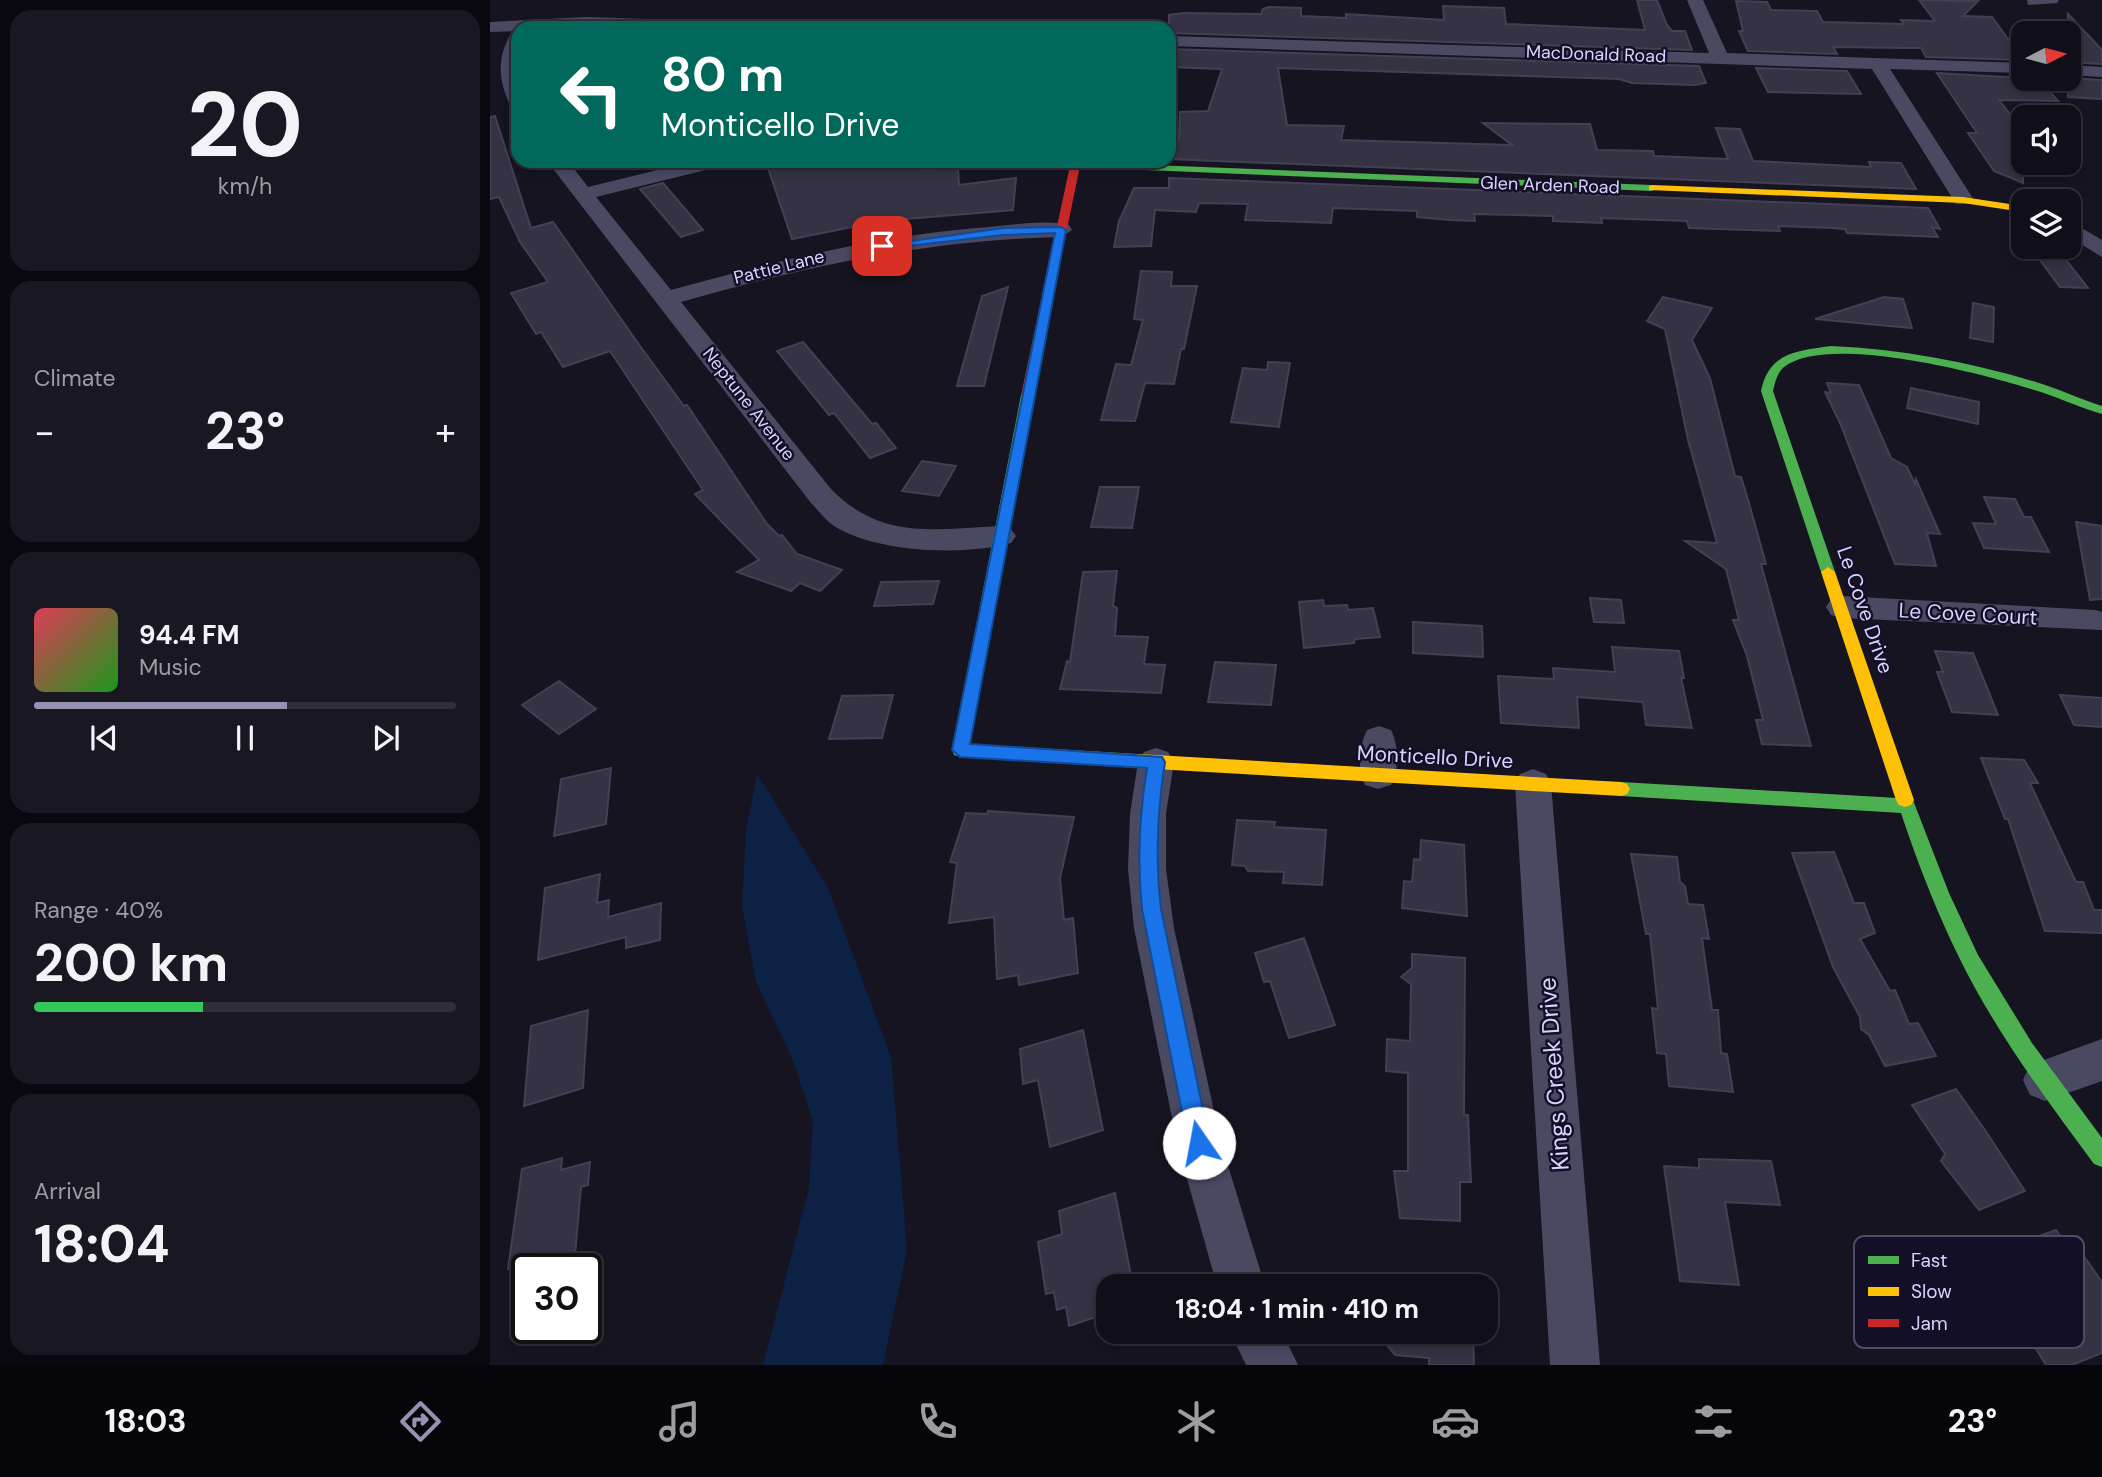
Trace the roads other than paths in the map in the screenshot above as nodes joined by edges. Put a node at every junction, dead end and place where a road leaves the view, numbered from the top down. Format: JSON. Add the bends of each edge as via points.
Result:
{"nodes":[{"id":1,"x":1695,"y":0,"type":"edge"},
{"id":2,"x":2051,"y":0,"type":"edge"},
{"id":3,"x":2034,"y":2,"type":"dead end"},
{"id":4,"x":540,"y":8,"type":"dead end"},
{"id":5,"x":529,"y":21,"type":"edge"},
{"id":6,"x":490,"y":27,"type":"edge"},
{"id":7,"x":511,"y":28,"type":"edge"},
{"id":8,"x":1176,"y":41,"type":"edge"},
{"id":9,"x":1720,"y":58,"type":"junction"},
{"id":10,"x":511,"y":60,"type":"edge"},
{"id":11,"x":1877,"y":63,"type":"junction"},
{"id":12,"x":2011,"y":68,"type":"edge"},
{"id":13,"x":2081,"y":71,"type":"edge"},
{"id":14,"x":2102,"y":72,"type":"edge"},
{"id":15,"x":511,"y":89,"type":"edge"},
{"id":16,"x":1176,"y":167,"type":"edge"},
{"id":17,"x":563,"y":168,"type":"edge"},
{"id":18,"x":690,"y":168,"type":"edge"},
{"id":19,"x":1075,"y":168,"type":"edge"},
{"id":20,"x":583,"y":194,"type":"junction"},
{"id":21,"x":1963,"y":200,"type":"junction"},
{"id":22,"x":2011,"y":207,"type":"edge"},
{"id":23,"x":1061,"y":230,"type":"junction"},
{"id":24,"x":2081,"y":235,"type":"edge"},
{"id":25,"x":2102,"y":250,"type":"edge"},
{"id":26,"x":667,"y":299,"type":"junction"},
{"id":27,"x":2102,"y":410,"type":"edge"},
{"id":28,"x":1001,"y":536,"type":"junction"},
{"id":29,"x":1842,"y":607,"type":"junction"},
{"id":30,"x":2095,"y":621,"type":"dead end"},
{"id":31,"x":1379,"y":740,"type":"dead end"},
{"id":32,"x":1156,"y":762,"type":"junction"},
{"id":33,"x":1378,"y":775,"type":"junction"},
{"id":34,"x":1533,"y":784,"type":"junction"},
{"id":35,"x":1908,"y":806,"type":"junction"},
{"id":36,"x":2102,"y":1060,"type":"edge"},
{"id":37,"x":2045,"y":1080,"type":"junction"},
{"id":38,"x":2102,"y":1156,"type":"edge"},
{"id":39,"x":1237,"y":1274,"type":"edge"},
{"id":40,"x":1262,"y":1344,"type":"edge"},
{"id":41,"x":1273,"y":1365,"type":"edge"},
{"id":42,"x":1576,"y":1365,"type":"edge"}],
"edges":[{"from":1,"to":9,"type":"street"},
{"from":2,"to":3,"type":"street"},
{"from":4,"to":5,"type":"street"},
{"from":6,"to":7,"type":"street"},
{"from":8,"to":9,"type":"street","name":"MacDonald Road"},
{"from":9,"to":11,"type":"street","name":"MacDonald Road"},
{"from":10,"to":15,"type":"street"},
{"from":11,"to":12,"type":"street","name":"MacDonald Road"},
{"from":11,"to":21,"type":"street"},
{"from":13,"to":14,"type":"street"},
{"from":16,"to":21,"type":"street","name":"Glen Arden Road"},
{"from":17,"to":20,"type":"street","name":"Neptune Avenue"},
{"from":18,"to":20,"type":"street"},
{"from":19,"to":23,"type":"street"},
{"from":20,"to":26,"type":"street","name":"Neptune Avenue"},
{"from":21,"to":22,"type":"street","name":"Glen Arden Road"},
{"from":23,"to":26,"type":"street","name":"Pattie Lane","via":[[976,234],[859,249]]},
{"from":23,"to":28,"type":"street"},
{"from":24,"to":25,"type":"street"},
{"from":26,"to":28,"type":"street","name":"Neptune Avenue","via":[[821,496],[844,518],[888,534]]},
{"from":27,"to":29,"type":"street","name":"Le Cove Drive","via":[[1979,370],[1892,355],[1814,352],[1787,359],[1775,368],[1767,391]]},
{"from":28,"to":32,"type":"street","name":"Monticello Drive","via":[[960,750]]},
{"from":29,"to":30,"type":"street","name":"Le Cove Court"},
{"from":29,"to":35,"type":"street","name":"Le Cove Drive"},
{"from":31,"to":33,"type":"street"},
{"from":32,"to":33,"type":"street","name":"Monticello Drive"},
{"from":32,"to":39,"type":"street","via":[[1148,814],[1147,869],[1154,929],[1199,1143]]},
{"from":33,"to":34,"type":"street","name":"Monticello Drive"},
{"from":34,"to":35,"type":"street","name":"Monticello Drive"},
{"from":34,"to":42,"type":"street","name":"Kings Creek Drive"},
{"from":35,"to":37,"type":"street","name":"Le Cove Drive","via":[[1952,924],[1990,996]]},
{"from":36,"to":37,"type":"street"},
{"from":37,"to":38,"type":"street","name":"Le Cove Drive"},
{"from":40,"to":41,"type":"street"}]}
